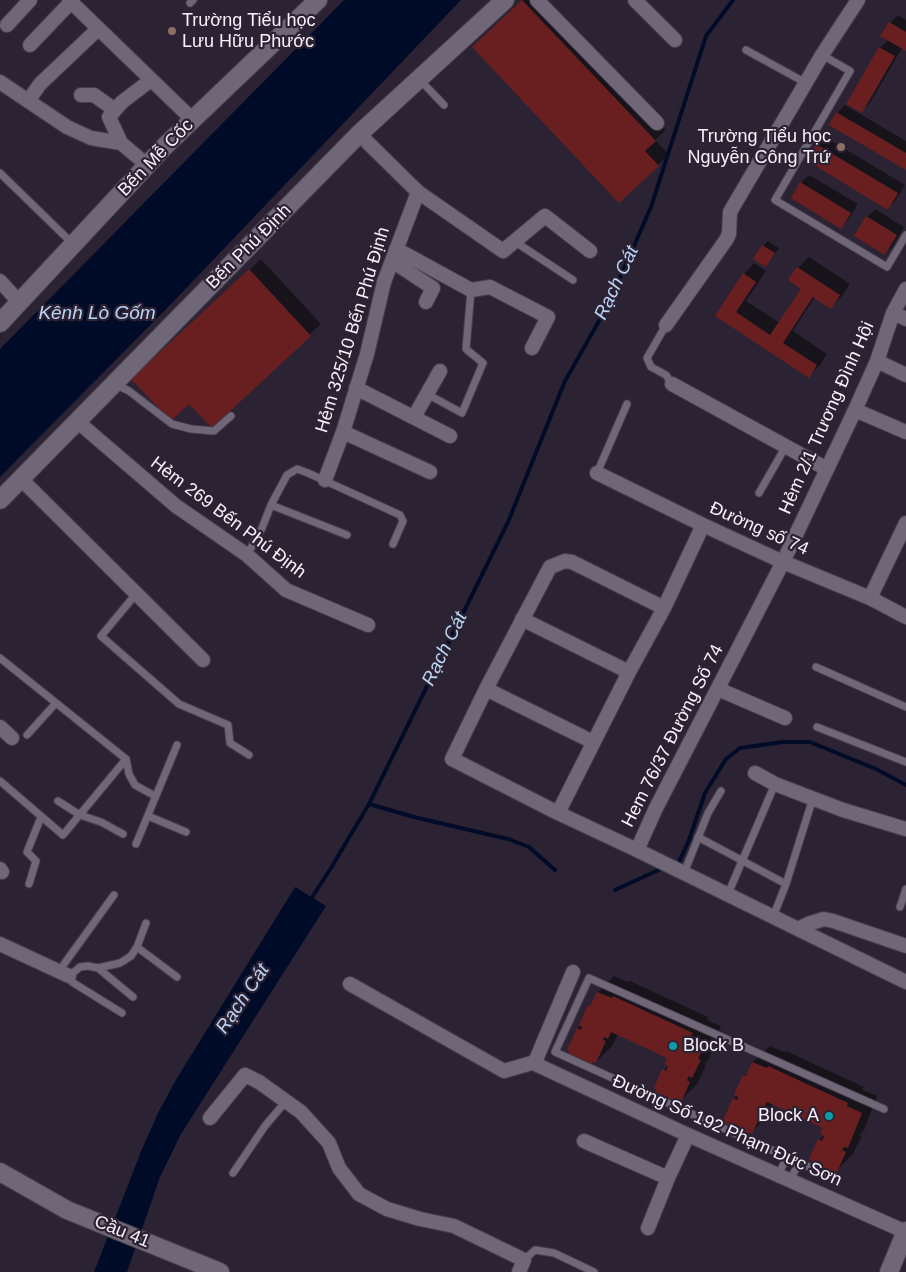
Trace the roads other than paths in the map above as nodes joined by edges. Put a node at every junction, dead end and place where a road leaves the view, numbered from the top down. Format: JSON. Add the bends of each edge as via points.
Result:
{"nodes":[{"id":1,"x":30,"y":0,"type":"edge"},
{"id":2,"x":505,"y":0,"type":"edge"},
{"id":3,"x":536,"y":0,"type":"edge"},
{"id":4,"x":635,"y":0,"type":"edge"},
{"id":5,"x":858,"y":0,"type":"edge"},
{"id":6,"x":70,"y":1,"type":"edge"},
{"id":7,"x":313,"y":2,"type":"edge"},
{"id":8,"x":8,"y":25,"type":"dead end"},
{"id":9,"x":98,"y":29,"type":"junction"},
{"id":10,"x":675,"y":40,"type":"dead end"},
{"id":11,"x":30,"y":45,"type":"dead end"},
{"id":12,"x":746,"y":50,"type":"dead end"},
{"id":13,"x":822,"y":55,"type":"junction"},
{"id":14,"x":419,"y":79,"type":"junction"},
{"id":15,"x":151,"y":80,"type":"junction"},
{"id":16,"x":0,"y":82,"type":"edge"},
{"id":17,"x":806,"y":83,"type":"junction"},
{"id":18,"x":81,"y":95,"type":"dead end"},
{"id":19,"x":28,"y":101,"type":"junction"},
{"id":20,"x":444,"y":105,"type":"dead end"},
{"id":21,"x":115,"y":110,"type":"junction"},
{"id":22,"x":193,"y":120,"type":"junction"},
{"id":23,"x":657,"y":123,"type":"dead end"},
{"id":24,"x":359,"y":134,"type":"junction"},
{"id":25,"x":120,"y":143,"type":"junction"},
{"id":26,"x":147,"y":165,"type":"junction"},
{"id":27,"x":0,"y":173,"type":"edge"},
{"id":28,"x":418,"y":192,"type":"junction"},
{"id":29,"x":906,"y":234,"type":"edge"},
{"id":30,"x":514,"y":241,"type":"junction"},
{"id":31,"x":73,"y":244,"type":"junction"},
{"id":32,"x":590,"y":251,"type":"dead end"},
{"id":33,"x":394,"y":255,"type":"junction"},
{"id":34,"x":573,"y":280,"type":"dead end"},
{"id":35,"x":0,"y":282,"type":"edge"},
{"id":36,"x":906,"y":289,"type":"edge"},
{"id":37,"x":472,"y":290,"type":"junction"},
{"id":38,"x":19,"y":302,"type":"junction"},
{"id":39,"x":426,"y":302,"type":"dead end"},
{"id":40,"x":893,"y":313,"type":"junction"},
{"id":41,"x":906,"y":319,"type":"edge"},
{"id":42,"x":0,"y":323,"type":"edge"},
{"id":43,"x":666,"y":325,"type":"joint"},
{"id":44,"x":532,"y":348,"type":"dead end"},
{"id":45,"x":877,"y":361,"type":"junction"},
{"id":46,"x":440,"y":371,"type":"dead end"},
{"id":47,"x":906,"y":374,"type":"edge"},
{"id":48,"x":114,"y":384,"type":"junction"},
{"id":49,"x":672,"y":384,"type":"joint"},
{"id":50,"x":356,"y":388,"type":"junction"},
{"id":51,"x":427,"y":394,"type":"junction"},
{"id":52,"x":626,"y":404,"type":"dead end"},
{"id":53,"x":855,"y":410,"type":"junction"},
{"id":54,"x":231,"y":416,"type":"dead end"},
{"id":55,"x":414,"y":416,"type":"junction"},
{"id":56,"x":78,"y":422,"type":"junction"},
{"id":57,"x":343,"y":432,"type":"junction"},
{"id":58,"x":906,"y":432,"type":"edge"},
{"id":59,"x":450,"y":436,"type":"dead end"},
{"id":60,"x":786,"y":446,"type":"junction"},
{"id":61,"x":827,"y":469,"type":"junction"},
{"id":62,"x":430,"y":472,"type":"dead end"},
{"id":63,"x":597,"y":474,"type":"joint"},
{"id":64,"x":22,"y":479,"type":"junction"},
{"id":65,"x":325,"y":480,"type":"junction"},
{"id":66,"x":759,"y":494,"type":"dead end"},
{"id":67,"x":0,"y":500,"type":"edge"},
{"id":68,"x":271,"y":505,"type":"junction"},
{"id":69,"x":906,"y":523,"type":"edge"},
{"id":70,"x":703,"y":525,"type":"junction"},
{"id":71,"x":347,"y":535,"type":"dead end"},
{"id":72,"x":393,"y":544,"type":"dead end"},
{"id":73,"x":247,"y":555,"type":"junction"},
{"id":74,"x":783,"y":562,"type":"junction"},
{"id":75,"x":136,"y":594,"type":"junction"},
{"id":76,"x":870,"y":598,"type":"junction"},
{"id":77,"x":664,"y":608,"type":"junction"},
{"id":78,"x":906,"y":617,"type":"edge"},
{"id":79,"x":522,"y":619,"type":"junction"},
{"id":80,"x":368,"y":625,"type":"dead end"},
{"id":81,"x":0,"y":658,"type":"edge"},
{"id":82,"x":203,"y":660,"type":"dead end"},
{"id":83,"x":816,"y":667,"type":"dead end"},
{"id":84,"x":629,"y":672,"type":"junction"},
{"id":85,"x":486,"y":688,"type":"junction"},
{"id":86,"x":718,"y":689,"type":"junction"},
{"id":87,"x":56,"y":703,"type":"junction"},
{"id":88,"x":906,"y":706,"type":"edge"},
{"id":89,"x":785,"y":718,"type":"dead end"},
{"id":90,"x":0,"y":727,"type":"edge"},
{"id":91,"x":817,"y":727,"type":"dead end"},
{"id":92,"x":27,"y":735,"type":"dead end"},
{"id":93,"x":12,"y":738,"type":"dead end"},
{"id":94,"x":593,"y":742,"type":"junction"},
{"id":95,"x":177,"y":745,"type":"dead end"},
{"id":96,"x":249,"y":756,"type":"dead end"},
{"id":97,"x":126,"y":759,"type":"junction"},
{"id":98,"x":906,"y":762,"type":"edge"},
{"id":99,"x":754,"y":773,"type":"dead end"},
{"id":100,"x":0,"y":781,"type":"edge"},
{"id":101,"x":775,"y":784,"type":"junction"},
{"id":102,"x":721,"y":791,"type":"dead end"},
{"id":103,"x":156,"y":796,"type":"junction"},
{"id":104,"x":813,"y":798,"type":"junction"},
{"id":105,"x":58,"y":801,"type":"dead end"},
{"id":106,"x":558,"y":813,"type":"junction"},
{"id":107,"x":80,"y":815,"type":"junction"},
{"id":108,"x":41,"y":816,"type":"junction"},
{"id":109,"x":148,"y":816,"type":"junction"},
{"id":110,"x":906,"y":829,"type":"edge"},
{"id":111,"x":186,"y":832,"type":"dead end"},
{"id":112,"x":122,"y":834,"type":"dead end"},
{"id":113,"x":698,"y":837,"type":"junction"},
{"id":114,"x":136,"y":844,"type":"dead end"},
{"id":115,"x":637,"y":850,"type":"junction"},
{"id":116,"x":743,"y":861,"type":"junction"},
{"id":117,"x":684,"y":873,"type":"junction"},
{"id":118,"x":29,"y":884,"type":"dead end"},
{"id":119,"x":786,"y":884,"type":"junction"},
{"id":120,"x":906,"y":889,"type":"edge"},
{"id":121,"x":728,"y":894,"type":"junction"},
{"id":122,"x":114,"y":895,"type":"dead end"},
{"id":123,"x":900,"y":907,"type":"dead end"},
{"id":124,"x":773,"y":916,"type":"junction"},
{"id":125,"x":146,"y":923,"type":"dead end"},
{"id":126,"x":798,"y":929,"type":"junction"},
{"id":127,"x":0,"y":944,"type":"edge"},
{"id":128,"x":137,"y":946,"type":"junction"},
{"id":129,"x":906,"y":946,"type":"edge"},
{"id":130,"x":98,"y":968,"type":"junction"},
{"id":131,"x":573,"y":972,"type":"dead end"},
{"id":132,"x":64,"y":973,"type":"junction"},
{"id":133,"x":178,"y":978,"type":"dead end"},
{"id":134,"x":906,"y":982,"type":"edge"},
{"id":135,"x":350,"y":984,"type":"dead end"},
{"id":136,"x":133,"y":997,"type":"dead end"},
{"id":137,"x":122,"y":1013,"type":"dead end"},
{"id":138,"x":533,"y":1062,"type":"junction"},
{"id":139,"x":286,"y":1101,"type":"junction"},
{"id":140,"x":884,"y":1109,"type":"dead end"},
{"id":141,"x":210,"y":1118,"type":"dead end"},
{"id":142,"x":688,"y":1136,"type":"junction"},
{"id":143,"x":584,"y":1141,"type":"dead end"},
{"id":144,"x":787,"y":1157,"type":"junction"},
{"id":145,"x":798,"y":1163,"type":"junction"},
{"id":146,"x":0,"y":1172,"type":"edge"},
{"id":147,"x":233,"y":1172,"type":"dead end"},
{"id":148,"x":831,"y":1177,"type":"dead end"},
{"id":149,"x":668,"y":1178,"type":"junction"},
{"id":150,"x":784,"y":1178,"type":"junction"},
{"id":151,"x":648,"y":1228,"type":"dead end"},
{"id":152,"x":906,"y":1232,"type":"edge"},
{"id":153,"x":522,"y":1266,"type":"edge"},
{"id":154,"x":220,"y":1272,"type":"edge"},
{"id":155,"x":594,"y":1272,"type":"edge"},
{"id":156,"x":889,"y":1272,"type":"edge"}],
"edges":[{"from":1,"to":8,"type":"street"},
{"from":2,"to":14,"type":"street","name":"Bến Phú Định"},
{"from":3,"to":23,"type":"street"},
{"from":4,"to":10,"type":"street"},
{"from":5,"to":13,"type":"street"},
{"from":6,"to":9,"type":"street"},
{"from":6,"to":11,"type":"street"},
{"from":7,"to":22,"type":"street","name":"Bến Mễ Cốc"},
{"from":9,"to":15,"type":"street"},
{"from":9,"to":19,"type":"street","via":[[40,84]]},
{"from":12,"to":17,"type":"lane"},
{"from":13,"to":17,"type":"street"},
{"from":13,"to":29,"type":"lane","via":[[850,71],[775,200],[887,267]]},
{"from":14,"to":20,"type":"lane"},
{"from":14,"to":24,"type":"street","name":"Bến Phú Định"},
{"from":15,"to":21,"type":"street"},
{"from":15,"to":22,"type":"street"},
{"from":16,"to":19,"type":"street"},
{"from":17,"to":43,"type":"street","via":[[730,212],[726,240]]},
{"from":18,"to":21,"type":"street","via":[[94,95]]},
{"from":19,"to":25,"type":"street","via":[[67,127],[91,138]]},
{"from":21,"to":25,"type":"street","via":[[110,116]]},
{"from":22,"to":26,"type":"street","name":"Bến Mễ Cốc"},
{"from":24,"to":28,"type":"street"},
{"from":24,"to":48,"type":"street","name":"Bến Phú Định"},
{"from":25,"to":26,"type":"street"},
{"from":26,"to":31,"type":"street","name":"Bến Mễ Cốc"},
{"from":27,"to":31,"type":"lane"},
{"from":28,"to":30,"type":"street","via":[[503,251]]},
{"from":28,"to":33,"type":"street","name":"Hẻm 325/10 Bến Phú Định"},
{"from":30,"to":32,"type":"street","via":[[545,216]]},
{"from":30,"to":34,"type":"lane"},
{"from":31,"to":38,"type":"street","name":"Bến Mễ Cốc"},
{"from":33,"to":37,"type":"street"},
{"from":33,"to":39,"type":"street","via":[[433,288]]},
{"from":33,"to":50,"type":"street","name":"Hẻm 325/10 Bến Phú Định"},
{"from":35,"to":38,"type":"street"},
{"from":36,"to":40,"type":"street","name":"Hẻm 2/1 Trương Đình Hội"},
{"from":37,"to":44,"type":"street","via":[[490,287],[548,317]]},
{"from":37,"to":51,"type":"lane","via":[[466,349],[483,363],[462,413]]},
{"from":38,"to":42,"type":"street","name":"Bến Mễ Cốc"},
{"from":40,"to":41,"type":"street"},
{"from":40,"to":45,"type":"street","name":"Hẻm 2/1 Trương Đình Hội"},
{"from":43,"to":49,"type":"lane","via":[[646,358],[650,367],[666,376]]},
{"from":45,"to":47,"type":"street"},
{"from":45,"to":53,"type":"street","name":"Hẻm 2/1 Trương Đình Hội"},
{"from":46,"to":51,"type":"street"},
{"from":48,"to":54,"type":"lane","via":[[129,390],[172,424],[214,431]]},
{"from":48,"to":56,"type":"street","name":"Bến Phú Định"},
{"from":49,"to":60,"type":"street"},
{"from":50,"to":55,"type":"street"},
{"from":50,"to":57,"type":"street","name":"Hẻm 325/10 Bến Phú Định"},
{"from":51,"to":55,"type":"street"},
{"from":52,"to":63,"type":"lane"},
{"from":53,"to":58,"type":"street"},
{"from":53,"to":61,"type":"street","name":"Hẻm 2/1 Trương Đình Hội"},
{"from":55,"to":59,"type":"street"},
{"from":56,"to":64,"type":"street","name":"Bến Phú Định"},
{"from":56,"to":73,"type":"street","name":"Hẻm 269 Bến Phú Định","via":[[176,506]]},
{"from":57,"to":62,"type":"street"},
{"from":57,"to":65,"type":"street","name":"Hẻm 325/10 Bến Phú Định"},
{"from":60,"to":61,"type":"street"},
{"from":60,"to":66,"type":"lane"},
{"from":61,"to":74,"type":"street","name":"Hẻm 2/1 Trương Đình Hội"},
{"from":63,"to":70,"type":"street","name":"Đường số 74"},
{"from":64,"to":67,"type":"street","name":"Bến Phú Định"},
{"from":64,"to":75,"type":"street"},
{"from":65,"to":68,"type":"lane","via":[[297,469],[292,471],[287,474]]},
{"from":65,"to":72,"type":"lane","via":[[400,515],[403,521]]},
{"from":68,"to":71,"type":"lane"},
{"from":68,"to":73,"type":"lane"},
{"from":69,"to":76,"type":"street"},
{"from":70,"to":74,"type":"street","name":"Đường số 74"},
{"from":70,"to":77,"type":"street"},
{"from":73,"to":80,"type":"street","name":"Hẻm 269 Bến Phú Định","via":[[286,590]]},
{"from":74,"to":76,"type":"street","name":"Đường số 74"},
{"from":74,"to":86,"type":"street","name":"Hem 76/37 Đường Số 74"},
{"from":75,"to":82,"type":"street"},
{"from":75,"to":96,"type":"lane","via":[[101,636],[179,704],[228,725],[230,743]]},
{"from":76,"to":78,"type":"street","name":"Đường số 74"},
{"from":77,"to":79,"type":"street","via":[[565,561],[550,566]]},
{"from":77,"to":84,"type":"street"},
{"from":79,"to":84,"type":"street"},
{"from":79,"to":85,"type":"street"},
{"from":81,"to":87,"type":"lane"},
{"from":83,"to":88,"type":"lane"},
{"from":84,"to":94,"type":"street"},
{"from":85,"to":94,"type":"street"},
{"from":85,"to":106,"type":"street","name":"Hem 76/37 Đường Số 74","via":[[452,759]]},
{"from":86,"to":89,"type":"street"},
{"from":86,"to":115,"type":"street","name":"Hem 76/37 Đường Số 74"},
{"from":87,"to":92,"type":"lane"},
{"from":87,"to":97,"type":"lane"},
{"from":90,"to":93,"type":"street"},
{"from":91,"to":98,"type":"lane"},
{"from":94,"to":106,"type":"street"},
{"from":95,"to":103,"type":"lane"},
{"from":97,"to":103,"type":"lane","via":[[134,785]]},
{"from":97,"to":107,"type":"lane"},
{"from":99,"to":101,"type":"street"},
{"from":100,"to":108,"type":"lane"},
{"from":101,"to":104,"type":"street"},
{"from":101,"to":116,"type":"lane"},
{"from":102,"to":113,"type":"lane"},
{"from":103,"to":109,"type":"lane"},
{"from":104,"to":110,"type":"street"},
{"from":104,"to":119,"type":"lane"},
{"from":105,"to":107,"type":"lane"},
{"from":106,"to":115,"type":"street","name":"Hem 76/37 Đường Số 74"},
{"from":107,"to":108,"type":"lane","via":[[64,836]]},
{"from":107,"to":112,"type":"lane"},
{"from":108,"to":118,"type":"lane","via":[[27,852],[36,861]]},
{"from":109,"to":111,"type":"lane"},
{"from":109,"to":114,"type":"lane"},
{"from":113,"to":116,"type":"lane"},
{"from":113,"to":117,"type":"lane"},
{"from":115,"to":117,"type":"street"},
{"from":116,"to":119,"type":"lane"},
{"from":116,"to":121,"type":"lane"},
{"from":117,"to":121,"type":"street"},
{"from":119,"to":124,"type":"lane"},
{"from":120,"to":123,"type":"lane"},
{"from":121,"to":124,"type":"street"},
{"from":122,"to":132,"type":"lane"},
{"from":124,"to":126,"type":"street"},
{"from":125,"to":128,"type":"lane"},
{"from":126,"to":129,"type":"street","via":[[815,921],[833,921]]},
{"from":126,"to":134,"type":"street"},
{"from":127,"to":132,"type":"street"},
{"from":128,"to":130,"type":"lane","via":[[120,963]]},
{"from":128,"to":133,"type":"lane"},
{"from":130,"to":132,"type":"lane","via":[[80,967]]},
{"from":130,"to":136,"type":"lane"},
{"from":131,"to":138,"type":"street"},
{"from":132,"to":137,"type":"lane","via":[[72,982]]},
{"from":135,"to":138,"type":"street","via":[[504,1071]]},
{"from":138,"to":142,"type":"street","name":"Đường Số 192 Phạm Đức Sơn"},
{"from":139,"to":141,"type":"street","via":[[245,1075]]},
{"from":139,"to":147,"type":"lane"},
{"from":139,"to":153,"type":"street","via":[[301,1112],[328,1143],[339,1168],[359,1194],[387,1209],[454,1226]]},
{"from":140,"to":144,"type":"lane","via":[[589,978],[555,1052]]},
{"from":142,"to":149,"type":"street"},
{"from":142,"to":150,"type":"street","name":"Đường Số 192 Phạm Đức Sơn"},
{"from":143,"to":149,"type":"street"},
{"from":144,"to":145,"type":"lane"},
{"from":144,"to":150,"type":"lane"},
{"from":145,"to":148,"type":"lane"},
{"from":145,"to":150,"type":"lane"},
{"from":146,"to":154,"type":"street","name":"Cầu 41","via":[[67,1210]]},
{"from":149,"to":151,"type":"street"},
{"from":150,"to":152,"type":"street","name":"Đường Số 192 Phạm Đức Sơn"},
{"from":152,"to":156,"type":"street"},
{"from":153,"to":155,"type":"lane","via":[[535,1250],[554,1253]]}]}
